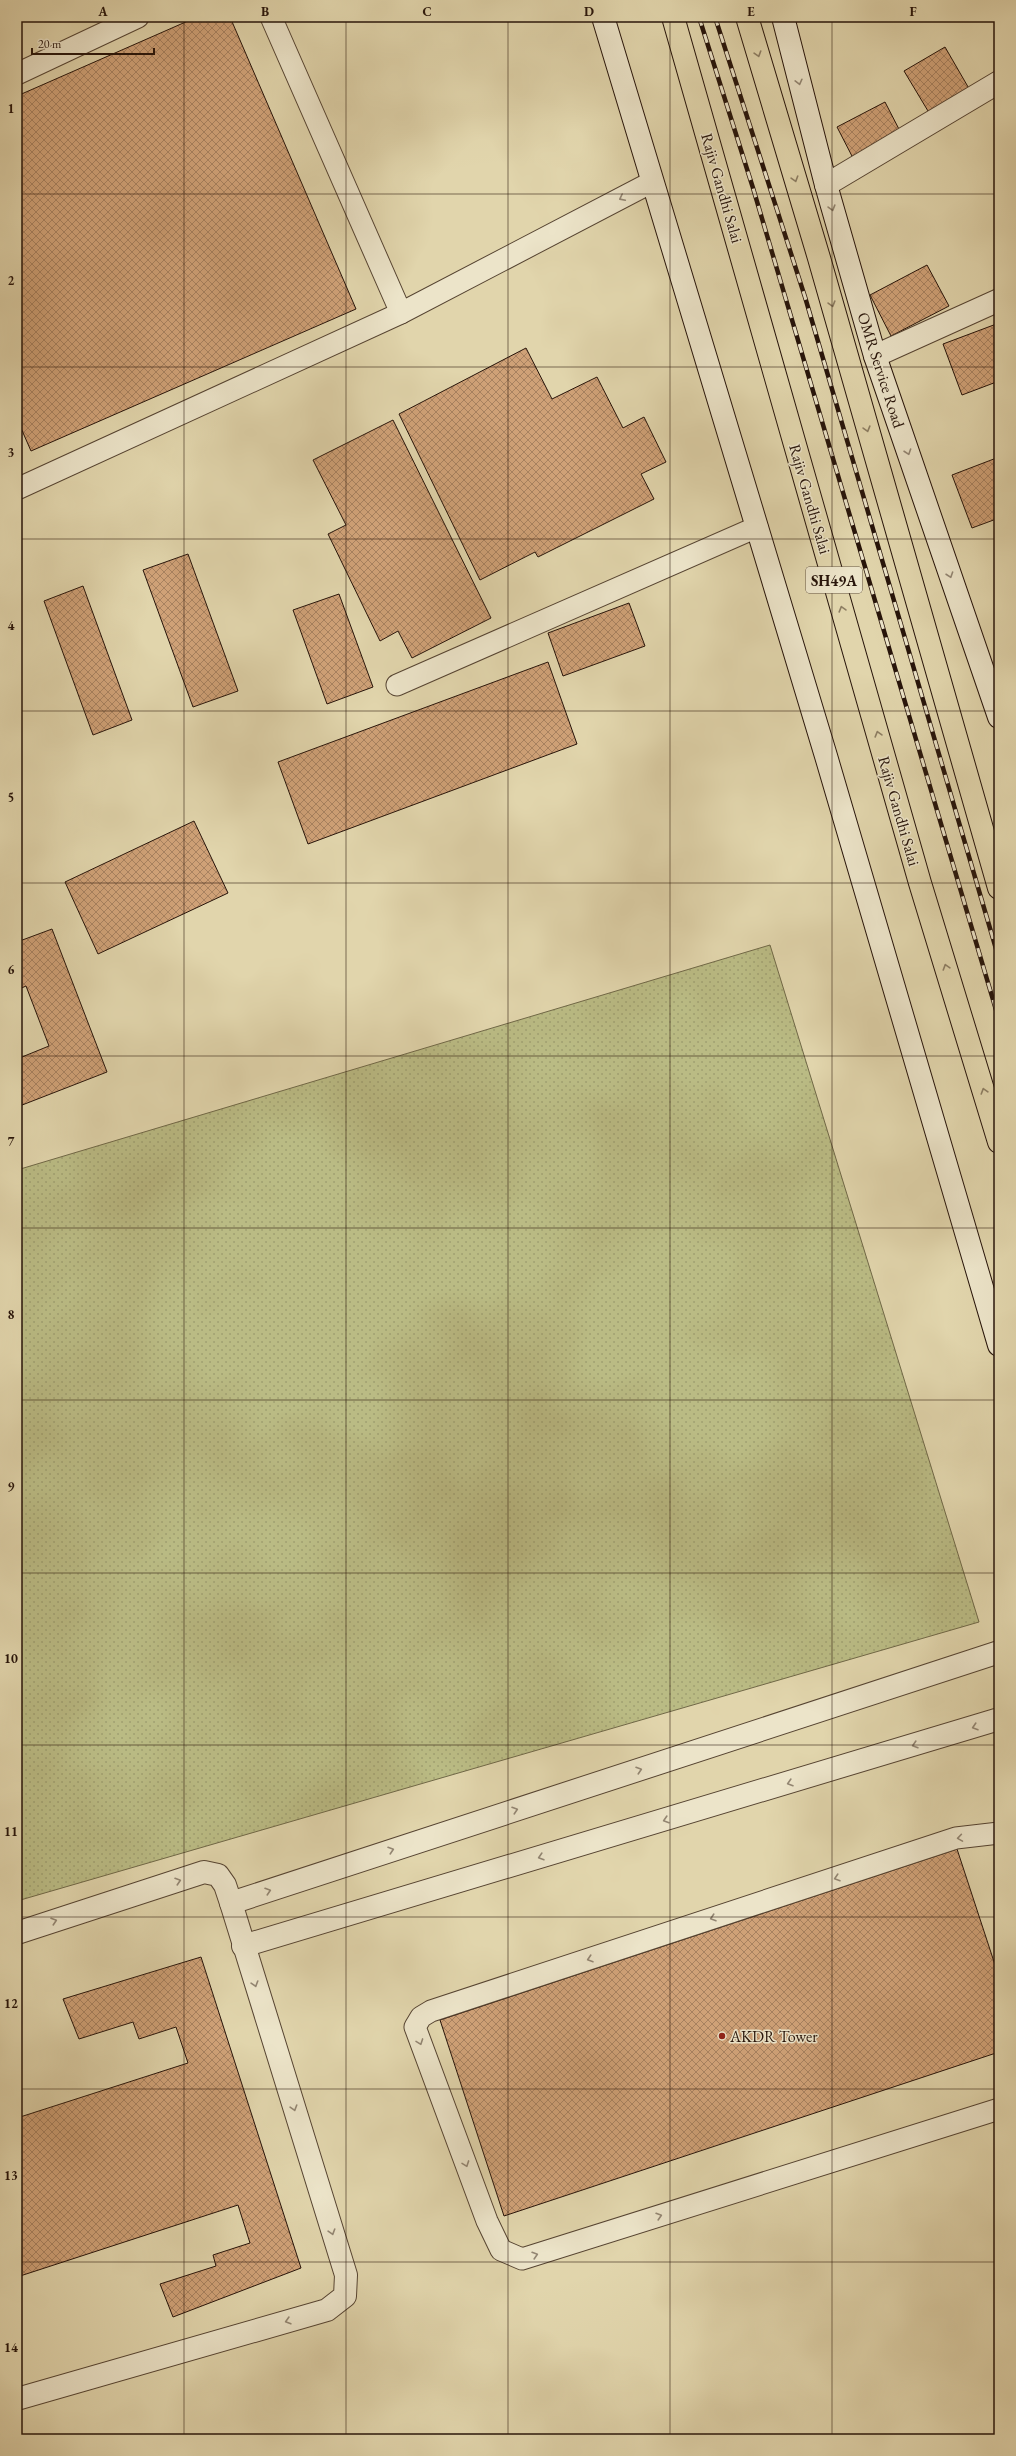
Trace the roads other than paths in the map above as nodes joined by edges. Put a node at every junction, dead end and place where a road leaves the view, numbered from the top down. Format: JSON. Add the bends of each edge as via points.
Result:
{"nodes":[{"id":1,"x":138,"y":17,"type":"edge"},
{"id":2,"x":271,"y":17,"type":"edge"},
{"id":3,"x":603,"y":17,"type":"edge"},
{"id":4,"x":673,"y":17,"type":"edge"},
{"id":5,"x":747,"y":17,"type":"edge"},
{"id":6,"x":782,"y":17,"type":"edge"},
{"id":7,"x":17,"y":74,"type":"edge"},
{"id":8,"x":999,"y":82,"type":"edge"},
{"id":9,"x":652,"y":182,"type":"junction"},
{"id":10,"x":826,"y":185,"type":"junction"},
{"id":11,"x":999,"y":300,"type":"edge"},
{"id":12,"x":401,"y":313,"type":"junction"},
{"id":13,"x":875,"y":356,"type":"junction"},
{"id":14,"x":17,"y":490,"type":"edge"},
{"id":15,"x":757,"y":527,"type":"junction"},
{"id":16,"x":397,"y":685,"type":"dead end"},
{"id":17,"x":999,"y":717,"type":"edge"},
{"id":18,"x":999,"y":888,"type":"edge"},
{"id":19,"x":999,"y":1142,"type":"edge"},
{"id":20,"x":999,"y":1345,"type":"edge"},
{"id":21,"x":999,"y":1652,"type":"edge"},
{"id":22,"x":999,"y":1719,"type":"edge"},
{"id":23,"x":999,"y":1834,"type":"edge"},
{"id":24,"x":231,"y":1903,"type":"junction"},
{"id":25,"x":17,"y":1933,"type":"edge"},
{"id":26,"x":243,"y":1946,"type":"junction"},
{"id":27,"x":999,"y":2109,"type":"edge"},
{"id":28,"x":17,"y":2399,"type":"edge"}],
"edges":[{"from":1,"to":7,"type":"lane"},
{"from":2,"to":12,"type":"lane"},
{"from":3,"to":9,"type":"street"},
{"from":19,"to":4,"type":"main road","name":"Rajiv Gandhi Salai","number":"SH49A","one_way":true,"via":[[920,884]]},
{"from":5,"to":18,"type":"main road","one_way":true,"via":[[819,258]]},
{"from":6,"to":10,"type":"street","name":"OMR Service Road","one_way":true},
{"from":8,"to":10,"type":"street"},
{"from":9,"to":12,"type":"lane","one_way":true},
{"from":9,"to":15,"type":"street"},
{"from":10,"to":13,"type":"street","name":"OMR Service Road","one_way":true},
{"from":11,"to":13,"type":"street"},
{"from":12,"to":14,"type":"lane"},
{"from":13,"to":17,"type":"street","name":"OMR Service Road","one_way":true},
{"from":15,"to":16,"type":"lane"},
{"from":15,"to":20,"type":"street"},
{"from":24,"to":21,"type":"street","one_way":true},
{"from":22,"to":26,"type":"street","one_way":true},
{"from":23,"to":27,"type":"lane","one_way":true,"via":[[956,1838],[446,2006],[421,2017],[415,2027],[487,2222],[501,2250],[522,2259]]},
{"from":25,"to":24,"type":"street","one_way":true,"via":[[204,1872],[218,1875]]},
{"from":24,"to":26,"type":"street"},
{"from":26,"to":28,"type":"street","one_way":true,"via":[[346,2275],[345,2296],[326,2310]]}]}
